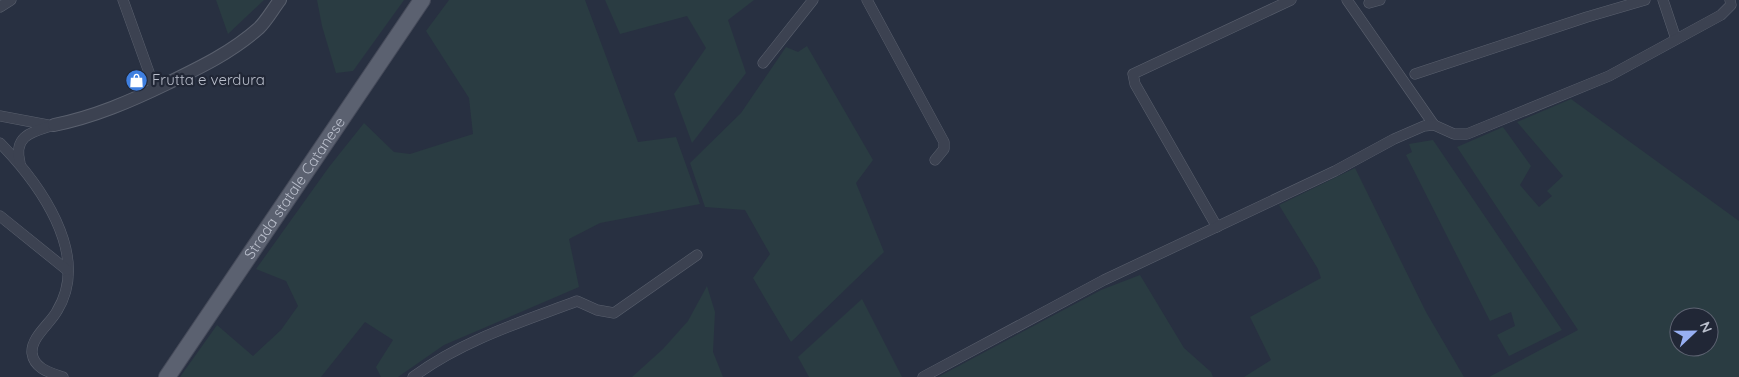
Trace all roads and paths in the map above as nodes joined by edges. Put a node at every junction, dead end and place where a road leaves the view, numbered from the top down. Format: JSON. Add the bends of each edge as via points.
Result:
{"nodes":[{"id":1,"x":12,"y":0,"type":"edge"},
{"id":2,"x":122,"y":0,"type":"edge"},
{"id":3,"x":280,"y":0,"type":"edge"},
{"id":4,"x":422,"y":0,"type":"edge"},
{"id":5,"x":813,"y":0,"type":"edge"},
{"id":6,"x":867,"y":0,"type":"edge"},
{"id":7,"x":1291,"y":0,"type":"edge"},
{"id":8,"x":1347,"y":0,"type":"edge"},
{"id":9,"x":1380,"y":0,"type":"edge"},
{"id":10,"x":1645,"y":0,"type":"edge"},
{"id":11,"x":1662,"y":0,"type":"edge"},
{"id":12,"x":1730,"y":0,"type":"edge"},
{"id":13,"x":1369,"y":3,"type":"dead end"},
{"id":14,"x":0,"y":7,"type":"edge"},
{"id":15,"x":1676,"y":39,"type":"junction"},
{"id":16,"x":763,"y":63,"type":"dead end"},
{"id":17,"x":1415,"y":74,"type":"dead end"},
{"id":18,"x":155,"y":89,"type":"junction"},
{"id":19,"x":0,"y":116,"type":"edge"},
{"id":20,"x":22,"y":122,"type":"junction"},
{"id":21,"x":54,"y":125,"type":"junction"},
{"id":22,"x":1434,"y":125,"type":"junction"},
{"id":23,"x":23,"y":139,"type":"junction"},
{"id":24,"x":0,"y":142,"type":"edge"},
{"id":25,"x":935,"y":160,"type":"dead end"},
{"id":26,"x":20,"y":164,"type":"junction"},
{"id":27,"x":0,"y":216,"type":"edge"},
{"id":28,"x":1217,"y":227,"type":"junction"},
{"id":29,"x":697,"y":255,"type":"dead end"},
{"id":30,"x":67,"y":270,"type":"junction"},
{"id":31,"x":63,"y":377,"type":"edge"},
{"id":32,"x":167,"y":377,"type":"edge"},
{"id":33,"x":412,"y":377,"type":"edge"},
{"id":34,"x":923,"y":377,"type":"edge"}],
"edges":[{"from":1,"to":14,"type":"street"},
{"from":2,"to":18,"type":"street"},
{"from":3,"to":18,"type":"street","via":[[261,26],[232,50]]},
{"from":4,"to":32,"type":"main road","name":"Strada statale Catanese"},
{"from":5,"to":16,"type":"street"},
{"from":6,"to":25,"type":"street","via":[[944,142],[944,149]]},
{"from":7,"to":28,"type":"street","via":[[1133,74],[1135,84]]},
{"from":8,"to":22,"type":"street"},
{"from":9,"to":13,"type":"street"},
{"from":10,"to":17,"type":"street"},
{"from":11,"to":15,"type":"street"},
{"from":12,"to":15,"type":"street","via":[[1731,5],[1721,15]]},
{"from":15,"to":22,"type":"street","via":[[1609,76],[1467,134],[1454,134]]},
{"from":18,"to":21,"type":"street","via":[[97,115]]},
{"from":19,"to":20,"type":"street"},
{"from":20,"to":21,"type":"street"},
{"from":20,"to":23,"type":"street","via":[[25,130]]},
{"from":21,"to":23,"type":"street","via":[[32,132]]},
{"from":22,"to":28,"type":"street","via":[[1394,139],[1336,171]]},
{"from":23,"to":24,"type":"street"},
{"from":23,"to":26,"type":"street","via":[[17,153]]},
{"from":24,"to":26,"type":"street"},
{"from":26,"to":30,"type":"street","via":[[58,224]]},
{"from":27,"to":30,"type":"street"},
{"from":28,"to":34,"type":"street","via":[[1104,280]]},
{"from":29,"to":33,"type":"street","via":[[614,313],[577,302],[519,321],[473,342]]},
{"from":30,"to":31,"type":"street","via":[[61,303],[37,339],[32,353],[35,363],[43,370]]}]}
